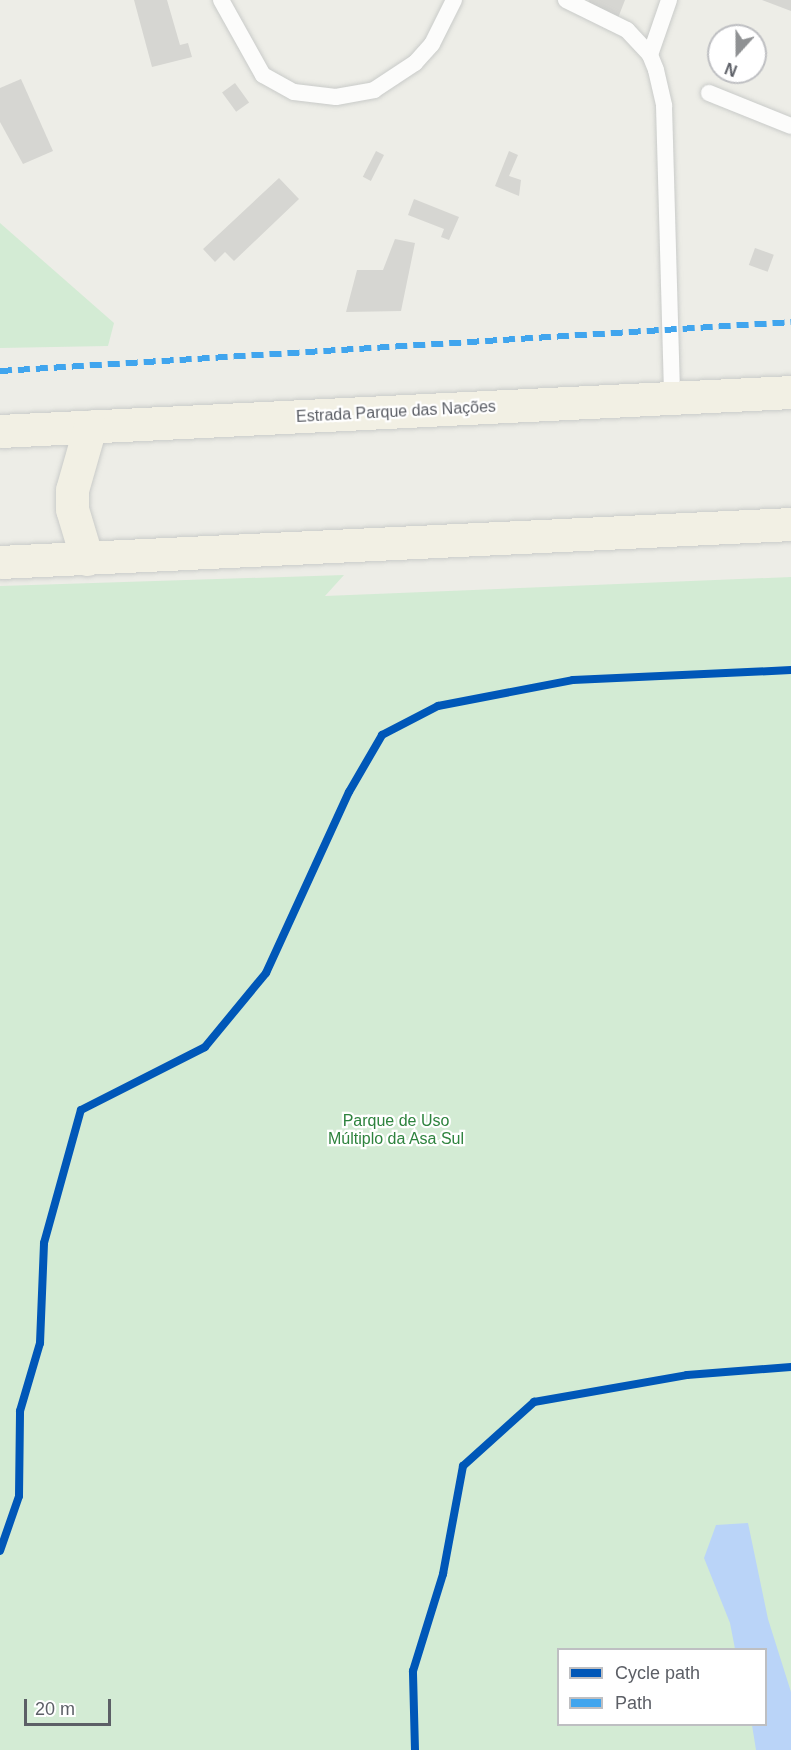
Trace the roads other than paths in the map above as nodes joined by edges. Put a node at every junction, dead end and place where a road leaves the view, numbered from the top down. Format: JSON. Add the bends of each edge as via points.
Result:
{"nodes":[{"id":1,"x":221,"y":0,"type":"edge"},
{"id":2,"x":454,"y":0,"type":"edge"},
{"id":3,"x":566,"y":0,"type":"edge"},
{"id":4,"x":669,"y":0,"type":"edge"},
{"id":5,"x":650,"y":55,"type":"junction"},
{"id":6,"x":709,"y":93,"type":"dead end"},
{"id":7,"x":791,"y":126,"type":"edge"},
{"id":8,"x":791,"y":392,"type":"edge"},
{"id":9,"x":672,"y":399,"type":"junction"},
{"id":10,"x":90,"y":427,"type":"junction"},
{"id":11,"x":0,"y":431,"type":"edge"},
{"id":12,"x":791,"y":524,"type":"edge"},
{"id":13,"x":87,"y":559,"type":"junction"},
{"id":14,"x":0,"y":562,"type":"edge"}],
"edges":[{"from":1,"to":2,"type":"lane","via":[[263,75],[294,92],[336,97],[374,90],[415,63],[432,44]]},
{"from":3,"to":5,"type":"lane","via":[[627,30]]},
{"from":4,"to":5,"type":"lane"},
{"from":5,"to":9,"type":"lane","via":[[664,106]]},
{"from":6,"to":7,"type":"lane"},
{"from":8,"to":9,"type":"highway","name":"Estrada Parque das Nações"},
{"from":9,"to":10,"type":"highway","name":"Estrada Parque das Nações"},
{"from":10,"to":11,"type":"highway","name":"Estrada Parque das Nações"},
{"from":10,"to":13,"type":"highway","via":[[72,490],[72,509]]},
{"from":12,"to":13,"type":"highway"},
{"from":13,"to":14,"type":"highway"}]}
